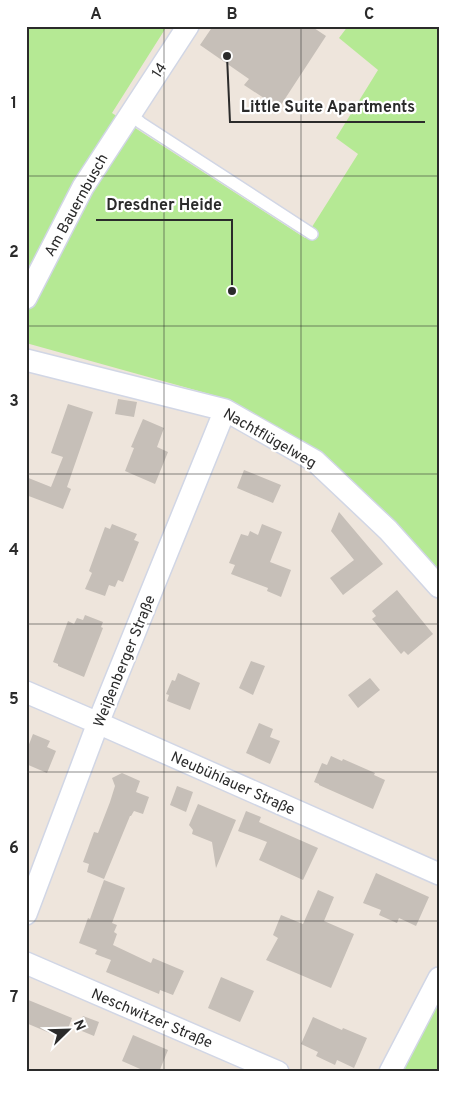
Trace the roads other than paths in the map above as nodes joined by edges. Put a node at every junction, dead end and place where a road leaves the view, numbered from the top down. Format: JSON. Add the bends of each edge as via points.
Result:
{"nodes":[{"id":1,"x":188,"y":26,"type":"edge"},
{"id":2,"x":130,"y":114,"type":"junction"},
{"id":3,"x":312,"y":234,"type":"dead end"},
{"id":4,"x":26,"y":298,"type":"edge"},
{"id":5,"x":26,"y":360,"type":"edge"},
{"id":6,"x":225,"y":410,"type":"junction"},
{"id":7,"x":439,"y":588,"type":"edge"},
{"id":8,"x":26,"y":692,"type":"edge"},
{"id":9,"x":98,"y":723,"type":"junction"},
{"id":10,"x":439,"y":874,"type":"edge"},
{"id":11,"x":26,"y":914,"type":"edge"},
{"id":12,"x":26,"y":964,"type":"edge"},
{"id":13,"x":439,"y":978,"type":"edge"},
{"id":14,"x":278,"y":1072,"type":"edge"},
{"id":15,"x":390,"y":1072,"type":"edge"}],
"edges":[{"from":1,"to":2,"type":"street","name":"14"},
{"from":2,"to":3,"type":"lane"},
{"from":2,"to":4,"type":"street","name":"Am Bauernbusch","via":[[82,187]]},
{"from":5,"to":6,"type":"street","name":"Nachtflügelweg"},
{"from":6,"to":7,"type":"street","name":"Nachtflügelweg","via":[[315,461],[388,530]]},
{"from":6,"to":9,"type":"street","name":"Weißenberger Straße"},
{"from":8,"to":9,"type":"street","name":"Neubühlauer Straße"},
{"from":9,"to":10,"type":"street","name":"Neubühlauer Straße"},
{"from":9,"to":11,"type":"street","name":"Weißenberger Straße"},
{"from":12,"to":14,"type":"street","name":"Neschwitzer Straße"},
{"from":13,"to":15,"type":"street"}]}
